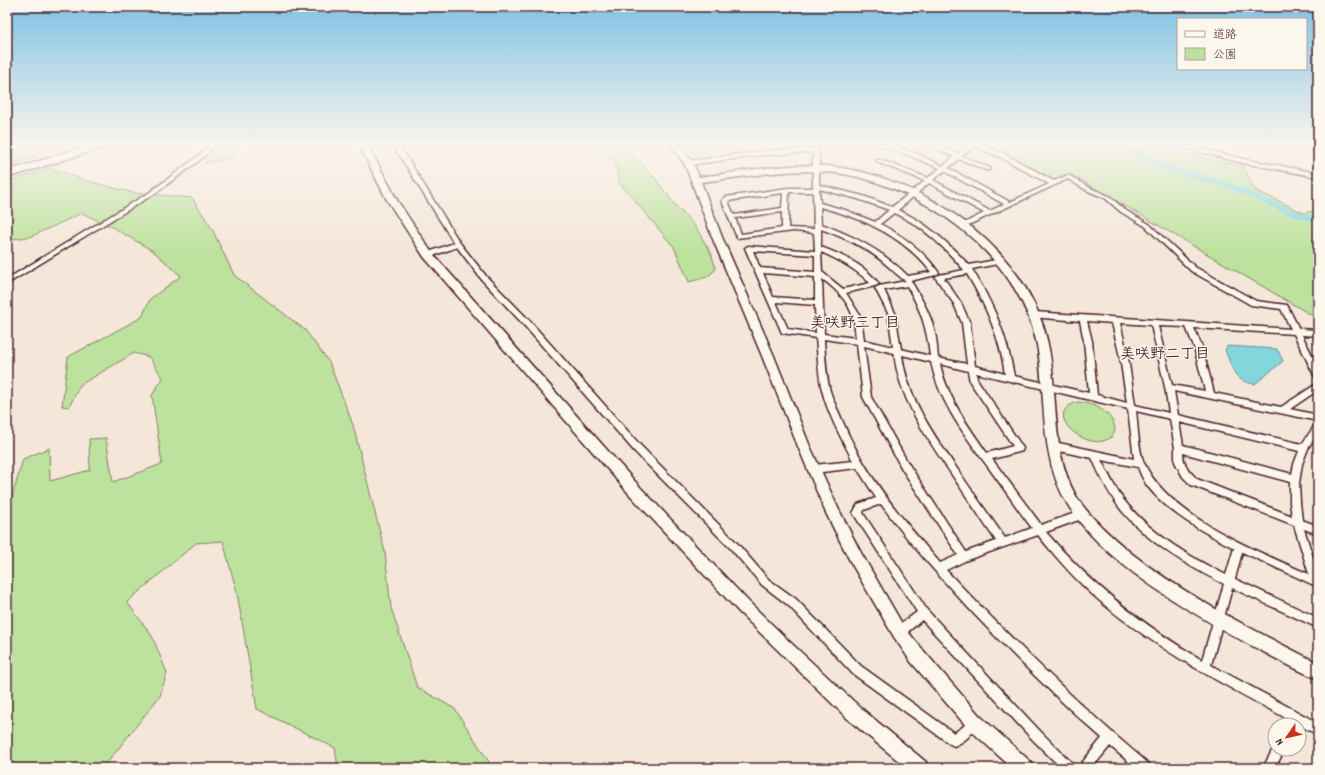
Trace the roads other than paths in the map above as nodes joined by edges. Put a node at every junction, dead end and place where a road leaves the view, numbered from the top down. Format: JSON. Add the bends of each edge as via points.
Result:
{"nodes":[{"id":1,"x":171,"y":179,"type":"edge"},
{"id":2,"x":381,"y":179,"type":"edge"},
{"id":3,"x":418,"y":179,"type":"edge"},
{"id":4,"x":703,"y":179,"type":"edge"},
{"id":5,"x":815,"y":179,"type":"edge"},
{"id":6,"x":873,"y":179,"type":"edge"},
{"id":7,"x":966,"y":179,"type":"edge"},
{"id":8,"x":1045,"y":179,"type":"edge"},
{"id":9,"x":1062,"y":179,"type":"edge"},
{"id":10,"x":1072,"y":179,"type":"edge"},
{"id":11,"x":696,"y":180,"type":"joint"},
{"id":12,"x":929,"y":180,"type":"joint"},
{"id":13,"x":1052,"y":183,"type":"junction"},
{"id":14,"x":816,"y":188,"type":"junction"},
{"id":15,"x":786,"y":191,"type":"junction"},
{"id":16,"x":912,"y":194,"type":"junction"},
{"id":17,"x":816,"y":204,"type":"junction"},
{"id":18,"x":1009,"y":204,"type":"junction"},
{"id":19,"x":786,"y":210,"type":"junction"},
{"id":20,"x":894,"y":210,"type":"junction"},
{"id":21,"x":989,"y":213,"type":"junction"},
{"id":22,"x":731,"y":217,"type":"junction"},
{"id":23,"x":875,"y":225,"type":"junction"},
{"id":24,"x":964,"y":225,"type":"junction"},
{"id":25,"x":818,"y":228,"type":"junction"},
{"id":26,"x":785,"y":230,"type":"junction"},
{"id":27,"x":458,"y":244,"type":"junction"},
{"id":28,"x":818,"y":250,"type":"junction"},
{"id":29,"x":428,"y":255,"type":"junction"},
{"id":30,"x":1001,"y":261,"type":"junction"},
{"id":31,"x":757,"y":270,"type":"junction"},
{"id":32,"x":968,"y":270,"type":"junction"},
{"id":33,"x":818,"y":274,"type":"junction"},
{"id":34,"x":938,"y":275,"type":"junction"},
{"id":35,"x":908,"y":281,"type":"junction"},
{"id":36,"x":7,"y":282,"type":"edge"},
{"id":37,"x":877,"y":286,"type":"junction"},
{"id":38,"x":843,"y":291,"type":"junction"},
{"id":39,"x":770,"y":299,"type":"junction"},
{"id":40,"x":818,"y":303,"type":"junction"},
{"id":41,"x":1034,"y":315,"type":"junction"},
{"id":42,"x":1082,"y":318,"type":"junction"},
{"id":43,"x":1115,"y":320,"type":"junction"},
{"id":44,"x":1154,"y":323,"type":"junction"},
{"id":45,"x":1189,"y":325,"type":"junction"},
{"id":46,"x":1296,"y":332,"type":"junction"},
{"id":47,"x":1318,"y":333,"type":"edge"},
{"id":48,"x":820,"y":336,"type":"junction"},
{"id":49,"x":861,"y":342,"type":"junction"},
{"id":50,"x":898,"y":351,"type":"junction"},
{"id":51,"x":935,"y":360,"type":"junction"},
{"id":52,"x":971,"y":370,"type":"junction"},
{"id":53,"x":1318,"y":375,"type":"edge"},
{"id":54,"x":1010,"y":378,"type":"junction"},
{"id":55,"x":1318,"y":386,"type":"edge"},
{"id":56,"x":1049,"y":387,"type":"junction"},
{"id":57,"x":1169,"y":387,"type":"junction"},
{"id":58,"x":1210,"y":395,"type":"junction"},
{"id":59,"x":1093,"y":398,"type":"junction"},
{"id":60,"x":1132,"y":407,"type":"junction"},
{"id":61,"x":1281,"y":411,"type":"junction"},
{"id":62,"x":1173,"y":416,"type":"junction"},
{"id":63,"x":1318,"y":418,"type":"edge"},
{"id":64,"x":1318,"y":427,"type":"edge"},
{"id":65,"x":1054,"y":446,"type":"junction"},
{"id":66,"x":1179,"y":448,"type":"junction"},
{"id":67,"x":1304,"y":448,"type":"junction"},
{"id":68,"x":1095,"y":456,"type":"junction"},
{"id":69,"x":985,"y":457,"type":"junction"},
{"id":70,"x":860,"y":464,"type":"junction"},
{"id":71,"x":1140,"y":464,"type":"junction"},
{"id":72,"x":814,"y":470,"type":"junction"},
{"id":73,"x":1295,"y":479,"type":"junction"},
{"id":74,"x":882,"y":500,"type":"junction"},
{"id":75,"x":1082,"y":515,"type":"junction"},
{"id":76,"x":1297,"y":522,"type":"junction"},
{"id":77,"x":1039,"y":530,"type":"junction"},
{"id":78,"x":1318,"y":530,"type":"edge"},
{"id":79,"x":1003,"y":543,"type":"junction"},
{"id":80,"x":1239,"y":546,"type":"junction"},
{"id":81,"x":964,"y":557,"type":"junction"},
{"id":82,"x":939,"y":568,"type":"junction"},
{"id":83,"x":1229,"y":581,"type":"junction"},
{"id":84,"x":1317,"y":584,"type":"edge"},
{"id":85,"x":922,"y":613,"type":"junction"},
{"id":86,"x":1218,"y":620,"type":"junction"},
{"id":87,"x":1318,"y":623,"type":"edge"},
{"id":88,"x":898,"y":632,"type":"junction"},
{"id":89,"x":1205,"y":667,"type":"junction"},
{"id":90,"x":1318,"y":671,"type":"edge"},
{"id":91,"x":1286,"y":717,"type":"edge"},
{"id":92,"x":973,"y":721,"type":"junction"},
{"id":93,"x":1307,"y":725,"type":"edge"},
{"id":94,"x":1318,"y":729,"type":"edge"},
{"id":95,"x":1109,"y":738,"type":"junction"},
{"id":96,"x":1275,"y":757,"type":"edge"},
{"id":97,"x":920,"y":768,"type":"edge"},
{"id":98,"x":1025,"y":768,"type":"edge"},
{"id":99,"x":1070,"y":768,"type":"edge"},
{"id":100,"x":1085,"y":768,"type":"edge"},
{"id":101,"x":1145,"y":768,"type":"edge"},
{"id":102,"x":1269,"y":768,"type":"edge"}],
"edges":[{"from":1,"to":36,"type":"street"},
{"from":2,"to":29,"type":"street"},
{"from":3,"to":27,"type":"street"},
{"from":4,"to":11,"type":"street"},
{"from":5,"to":14,"type":"street"},
{"from":6,"to":16,"type":"street"},
{"from":7,"to":18,"type":"street"},
{"from":8,"to":13,"type":"street"},
{"from":9,"to":13,"type":"street"},
{"from":10,"to":46,"type":"street","via":[[1106,197],[1123,211],[1148,225],[1193,268],[1254,303],[1284,307]]},
{"from":11,"to":72,"type":"street","via":[[717,237]]},
{"from":12,"to":16,"type":"street"},
{"from":12,"to":21,"type":"street"},
{"from":13,"to":18,"type":"street"},
{"from":14,"to":15,"type":"street"},
{"from":14,"to":17,"type":"street"},
{"from":14,"to":20,"type":"street","via":[[848,194]]},
{"from":15,"to":19,"type":"street"},
{"from":15,"to":22,"type":"street","via":[[726,199]]},
{"from":16,"to":20,"type":"street"},
{"from":16,"to":24,"type":"street"},
{"from":17,"to":23,"type":"street","via":[[838,209]]},
{"from":17,"to":25,"type":"street"},
{"from":18,"to":21,"type":"street"},
{"from":19,"to":22,"type":"street"},
{"from":19,"to":26,"type":"street"},
{"from":20,"to":23,"type":"street"},
{"from":20,"to":32,"type":"street","via":[[921,224],[940,238]]},
{"from":21,"to":24,"type":"street"},
{"from":22,"to":26,"type":"street","via":[[739,236]]},
{"from":23,"to":34,"type":"street","via":[[898,237],[918,252]]},
{"from":24,"to":30,"type":"street"},
{"from":25,"to":26,"type":"street"},
{"from":25,"to":28,"type":"street"},
{"from":25,"to":35,"type":"street","via":[[847,235],[864,244],[879,253]]},
{"from":27,"to":29,"type":"street"},
{"from":27,"to":92,"type":"street","via":[[484,278],[638,449],[734,546],[765,582],[792,602],[856,670],[954,740],[968,730]]},
{"from":28,"to":31,"type":"street","via":[[750,248],[748,250]]},
{"from":28,"to":33,"type":"street"},
{"from":28,"to":37,"type":"street","via":[[851,263]]},
{"from":29,"to":97,"type":"street","via":[[635,491],[743,606],[856,715]]},
{"from":30,"to":32,"type":"street"},
{"from":30,"to":41,"type":"street","via":[[1018,284]]},
{"from":31,"to":33,"type":"street"},
{"from":31,"to":39,"type":"street"},
{"from":32,"to":34,"type":"street"},
{"from":32,"to":54,"type":"street","via":[[1000,330]]},
{"from":33,"to":38,"type":"street"},
{"from":33,"to":40,"type":"street"},
{"from":34,"to":35,"type":"street"},
{"from":34,"to":52,"type":"street","via":[[957,303],[966,323]]},
{"from":35,"to":37,"type":"street"},
{"from":35,"to":51,"type":"street","via":[[927,317]]},
{"from":37,"to":38,"type":"street"},
{"from":37,"to":50,"type":"street","via":[[895,321]]},
{"from":38,"to":49,"type":"street","via":[[857,317]]},
{"from":39,"to":40,"type":"street"},
{"from":39,"to":48,"type":"street","via":[[785,331]]},
{"from":40,"to":48,"type":"street"},
{"from":41,"to":42,"type":"street"},
{"from":41,"to":56,"type":"street","via":[[1048,366]]},
{"from":42,"to":43,"type":"street"},
{"from":42,"to":59,"type":"street","via":[[1088,341]]},
{"from":43,"to":44,"type":"street"},
{"from":43,"to":60,"type":"street","via":[[1124,350]]},
{"from":44,"to":45,"type":"street"},
{"from":44,"to":57,"type":"street"},
{"from":45,"to":46,"type":"street"},
{"from":45,"to":58,"type":"street","via":[[1198,347]]},
{"from":46,"to":47,"type":"street"},
{"from":46,"to":53,"type":"street"},
{"from":48,"to":49,"type":"street"},
{"from":48,"to":70,"type":"street","via":[[825,384],[830,402]]},
{"from":49,"to":50,"type":"street"},
{"from":49,"to":81,"type":"street","via":[[867,397],[901,460]]},
{"from":50,"to":51,"type":"street"},
{"from":50,"to":79,"type":"street","via":[[904,384],[928,432]]},
{"from":51,"to":52,"type":"street"},
{"from":51,"to":69,"type":"street","via":[[946,394]]},
{"from":52,"to":54,"type":"street"},
{"from":52,"to":69,"type":"street","via":[[978,388],[1019,448]]},
{"from":54,"to":56,"type":"street"},
{"from":55,"to":61,"type":"street"},
{"from":56,"to":59,"type":"street"},
{"from":56,"to":65,"type":"street"},
{"from":57,"to":58,"type":"street"},
{"from":57,"to":62,"type":"street"},
{"from":58,"to":61,"type":"street"},
{"from":59,"to":60,"type":"street"},
{"from":60,"to":62,"type":"street"},
{"from":60,"to":71,"type":"street"},
{"from":61,"to":63,"type":"street"},
{"from":62,"to":66,"type":"street"},
{"from":62,"to":67,"type":"street"},
{"from":64,"to":67,"type":"street"},
{"from":65,"to":68,"type":"street"},
{"from":65,"to":75,"type":"street","via":[[1058,466],[1070,497]]},
{"from":66,"to":73,"type":"street"},
{"from":66,"to":76,"type":"street","via":[[1179,462],[1194,482]]},
{"from":67,"to":73,"type":"street","via":[[1297,463]]},
{"from":68,"to":71,"type":"street"},
{"from":68,"to":83,"type":"street","via":[[1109,486],[1126,509],[1146,528],[1175,550]]},
{"from":69,"to":77,"type":"street"},
{"from":70,"to":72,"type":"street"},
{"from":70,"to":74,"type":"street"},
{"from":71,"to":80,"type":"street","via":[[1163,497],[1195,522]]},
{"from":72,"to":88,"type":"street","via":[[855,556]]},
{"from":73,"to":76,"type":"street"},
{"from":74,"to":82,"type":"street"},
{"from":74,"to":85,"type":"street","via":[[861,507],[858,513]]},
{"from":75,"to":77,"type":"street"},
{"from":75,"to":86,"type":"street","via":[[1140,570]]},
{"from":76,"to":78,"type":"street"},
{"from":76,"to":84,"type":"street"},
{"from":77,"to":79,"type":"street"},
{"from":77,"to":89,"type":"street","via":[[1068,563],[1114,606],[1147,631]]},
{"from":79,"to":81,"type":"street"},
{"from":80,"to":83,"type":"street"},
{"from":80,"to":84,"type":"street"},
{"from":81,"to":82,"type":"street"},
{"from":82,"to":95,"type":"street","via":[[1043,678]]},
{"from":83,"to":86,"type":"street"},
{"from":83,"to":87,"type":"street"},
{"from":85,"to":88,"type":"street"},
{"from":85,"to":99,"type":"street"},
{"from":86,"to":89,"type":"street"},
{"from":86,"to":90,"type":"street"},
{"from":88,"to":92,"type":"street"},
{"from":89,"to":91,"type":"street"},
{"from":92,"to":98,"type":"street"},
{"from":93,"to":94,"type":"street"},
{"from":95,"to":100,"type":"street"},
{"from":95,"to":101,"type":"street"},
{"from":96,"to":102,"type":"street"}]}
